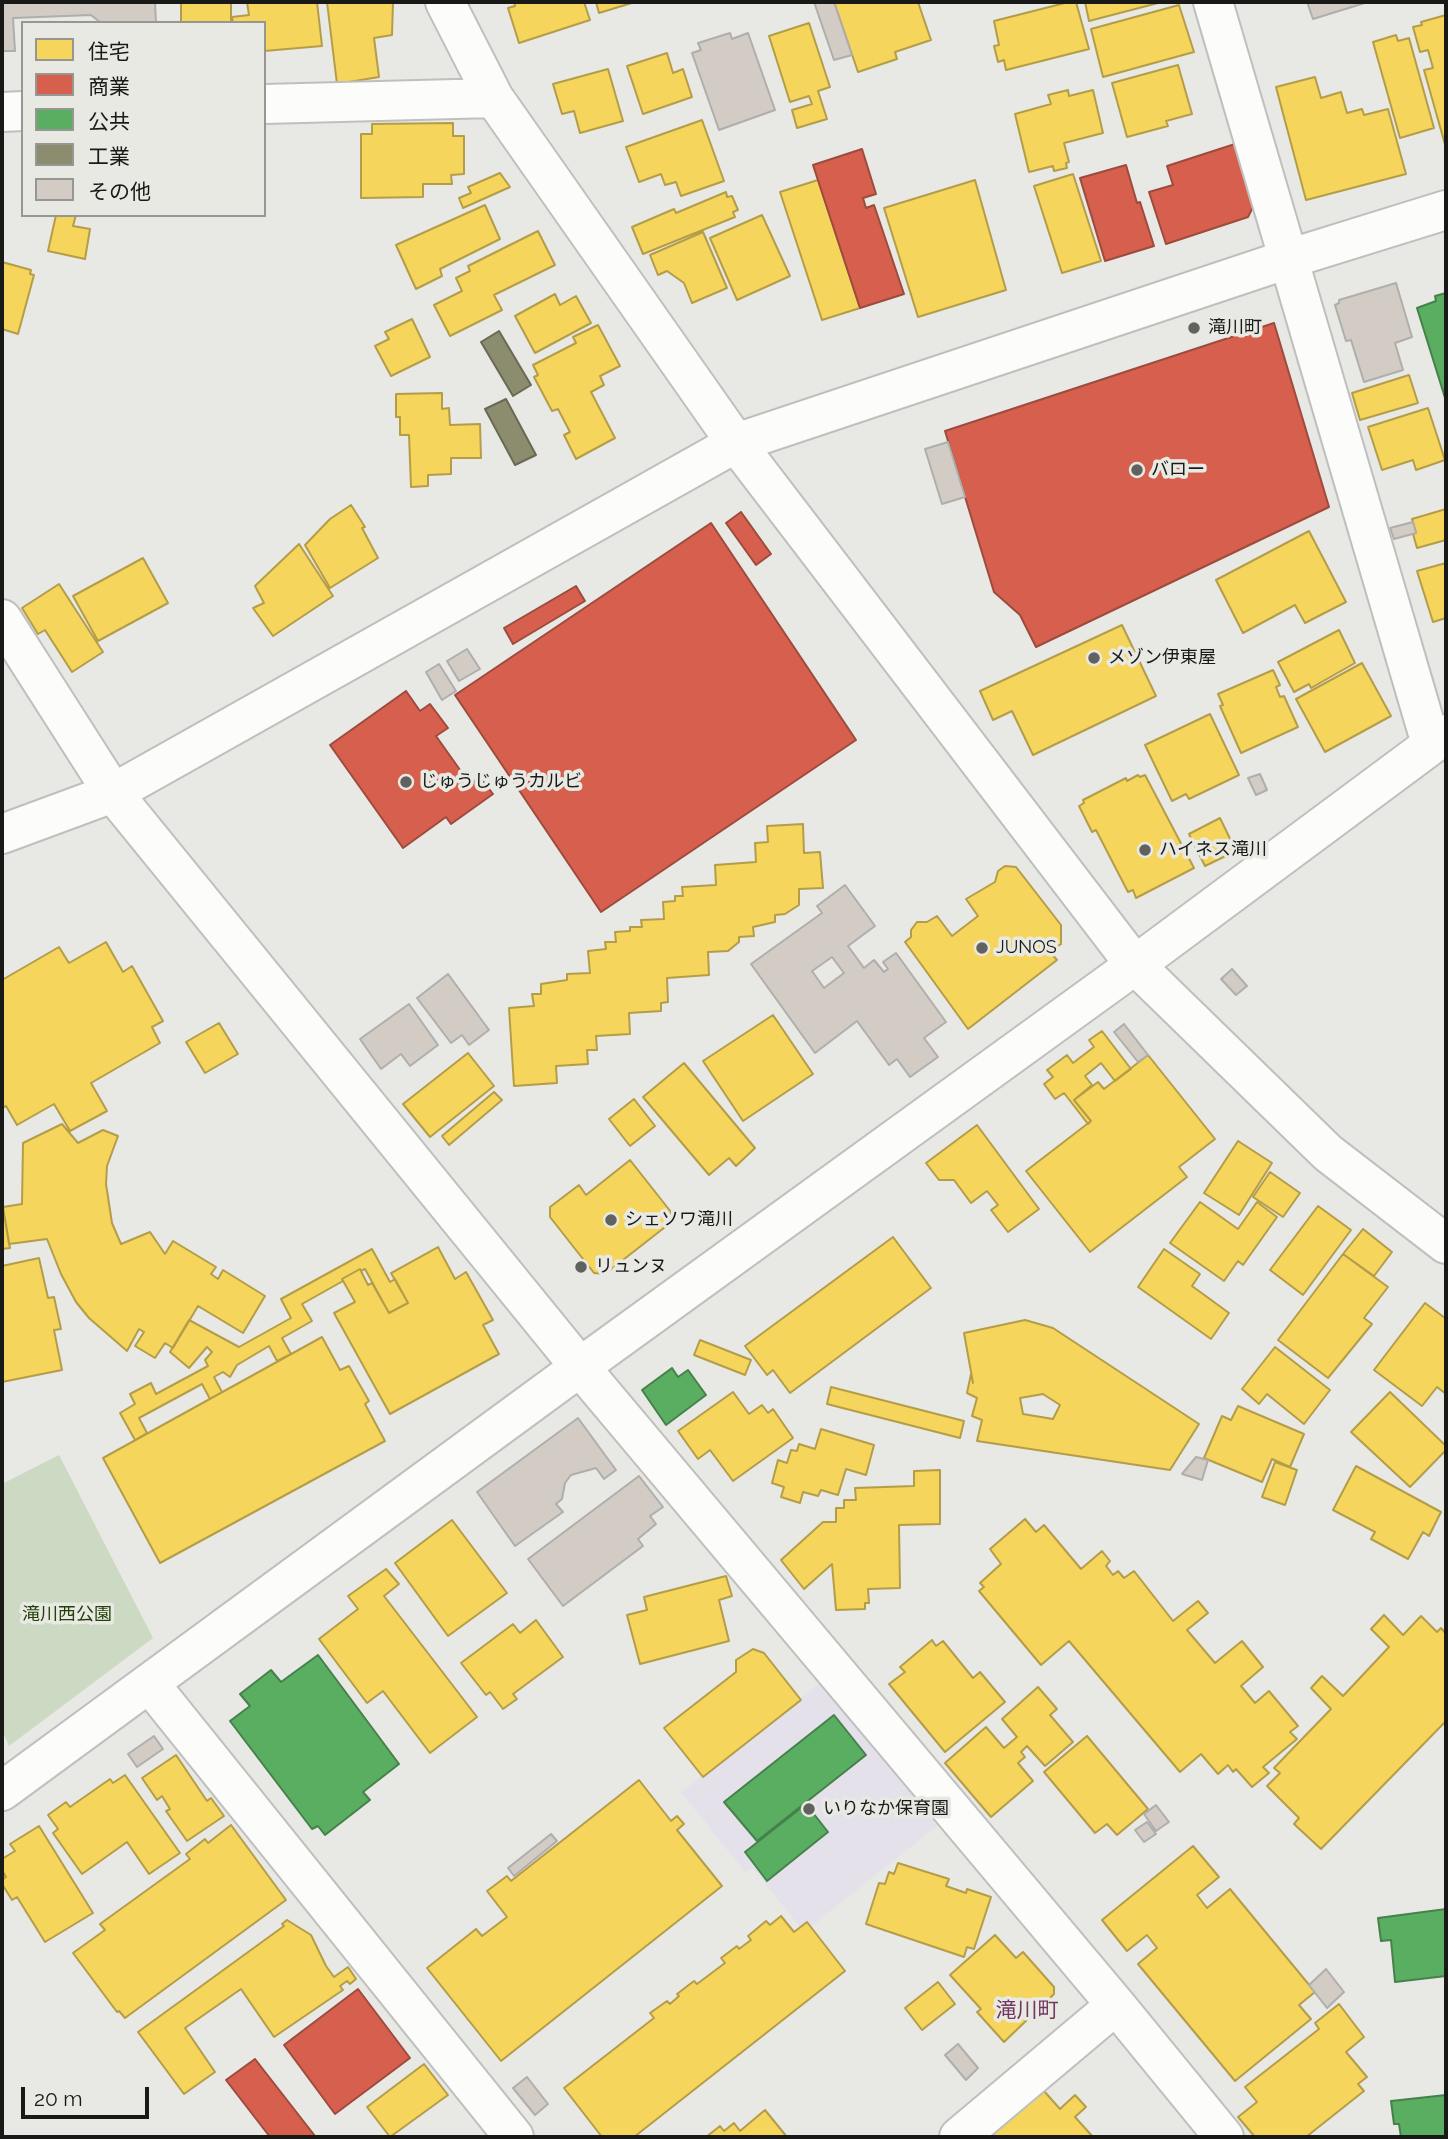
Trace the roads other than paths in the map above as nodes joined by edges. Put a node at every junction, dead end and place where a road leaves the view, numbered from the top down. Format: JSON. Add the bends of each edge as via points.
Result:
{"nodes":[{"id":1,"x":446,"y":2,"type":"edge"},
{"id":2,"x":1213,"y":2,"type":"edge"},
{"id":3,"x":494,"y":98,"type":"junction"},
{"id":4,"x":266,"y":104,"type":"edge"},
{"id":5,"x":21,"y":111,"type":"edge"},
{"id":6,"x":2,"y":112,"type":"edge"},
{"id":7,"x":1446,"y":210,"type":"edge"},
{"id":8,"x":1288,"y":259,"type":"junction"},
{"id":9,"x":736,"y":443,"type":"junction"},
{"id":10,"x":2,"y":620,"type":"edge"},
{"id":11,"x":1439,"y":739,"type":"edge"},
{"id":12,"x":113,"y":793,"type":"junction"},
{"id":13,"x":2,"y":834,"type":"edge"},
{"id":14,"x":1135,"y":965,"type":"junction"},
{"id":15,"x":1446,"y":1244,"type":"edge"},
{"id":16,"x":580,"y":1367,"type":"junction"},
{"id":17,"x":149,"y":1683,"type":"junction"},
{"id":18,"x":2,"y":1791,"type":"edge"},
{"id":19,"x":1116,"y":2005,"type":"junction"},
{"id":20,"x":514,"y":2137,"type":"edge"},
{"id":21,"x":959,"y":2137,"type":"edge"},
{"id":22,"x":1224,"y":2137,"type":"edge"}],
"edges":[{"from":1,"to":3,"type":"street"},
{"from":2,"to":8,"type":"street"},
{"from":3,"to":4,"type":"street"},
{"from":3,"to":9,"type":"street"},
{"from":5,"to":6,"type":"street"},
{"from":7,"to":8,"type":"street"},
{"from":8,"to":9,"type":"street"},
{"from":8,"to":11,"type":"street"},
{"from":9,"to":12,"type":"street"},
{"from":9,"to":14,"type":"street"},
{"from":10,"to":12,"type":"street"},
{"from":11,"to":14,"type":"street"},
{"from":12,"to":13,"type":"street"},
{"from":12,"to":16,"type":"street"},
{"from":14,"to":15,"type":"street","via":[[1328,1153]]},
{"from":14,"to":16,"type":"street"},
{"from":16,"to":17,"type":"street"},
{"from":16,"to":19,"type":"street"},
{"from":17,"to":18,"type":"street"},
{"from":17,"to":20,"type":"street"},
{"from":19,"to":21,"type":"street"},
{"from":19,"to":22,"type":"street"}]}
